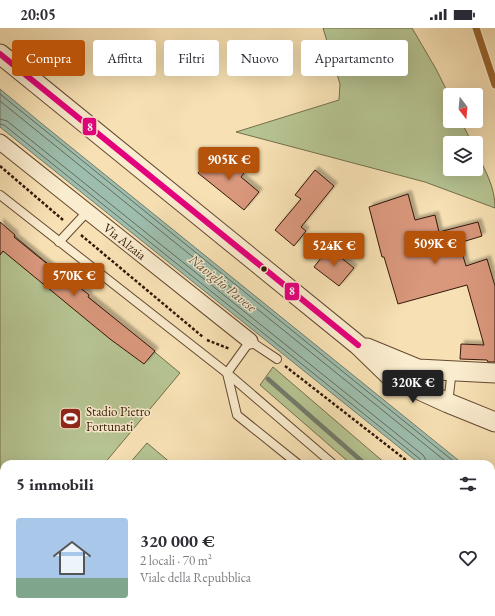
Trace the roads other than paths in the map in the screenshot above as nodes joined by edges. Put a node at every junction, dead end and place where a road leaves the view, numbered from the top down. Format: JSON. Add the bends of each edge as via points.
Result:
{"nodes":[{"id":1,"x":0,"y":54,"type":"edge"},
{"id":2,"x":0,"y":142,"type":"edge"},
{"id":3,"x":0,"y":196,"type":"edge"},
{"id":4,"x":87,"y":212,"type":"junction"},
{"id":5,"x":59,"y":242,"type":"junction"},
{"id":6,"x":358,"y":345,"type":"junction"},
{"id":7,"x":246,"y":346,"type":"junction"},
{"id":8,"x":277,"y":359,"type":"road end"},
{"id":9,"x":452,"y":370,"type":"junction"},
{"id":10,"x":227,"y":373,"type":"junction"},
{"id":11,"x":495,"y":373,"type":"edge"},
{"id":12,"x":448,"y":403,"type":"junction"},
{"id":13,"x":495,"y":422,"type":"edge"},
{"id":14,"x":293,"y":460,"type":"edge"},
{"id":15,"x":328,"y":460,"type":"edge"}],
"edges":[{"from":1,"to":6,"type":"street"},
{"from":2,"to":4,"type":"street","name":"Via Alzaia"},
{"from":3,"to":5,"type":"lane"},
{"from":4,"to":5,"type":"lane"},
{"from":4,"to":7,"type":"street","name":"Via Alzaia"},
{"from":5,"to":10,"type":"lane"},
{"from":6,"to":9,"type":"street","via":[[418,369]]},
{"from":6,"to":12,"type":"street","via":[[391,377]]},
{"from":7,"to":8,"type":"lane"},
{"from":7,"to":10,"type":"lane"},
{"from":9,"to":11,"type":"street"},
{"from":9,"to":12,"type":"lane"},
{"from":10,"to":14,"type":"lane","via":[[237,415]]},
{"from":10,"to":15,"type":"lane"},
{"from":12,"to":13,"type":"street"}]}
